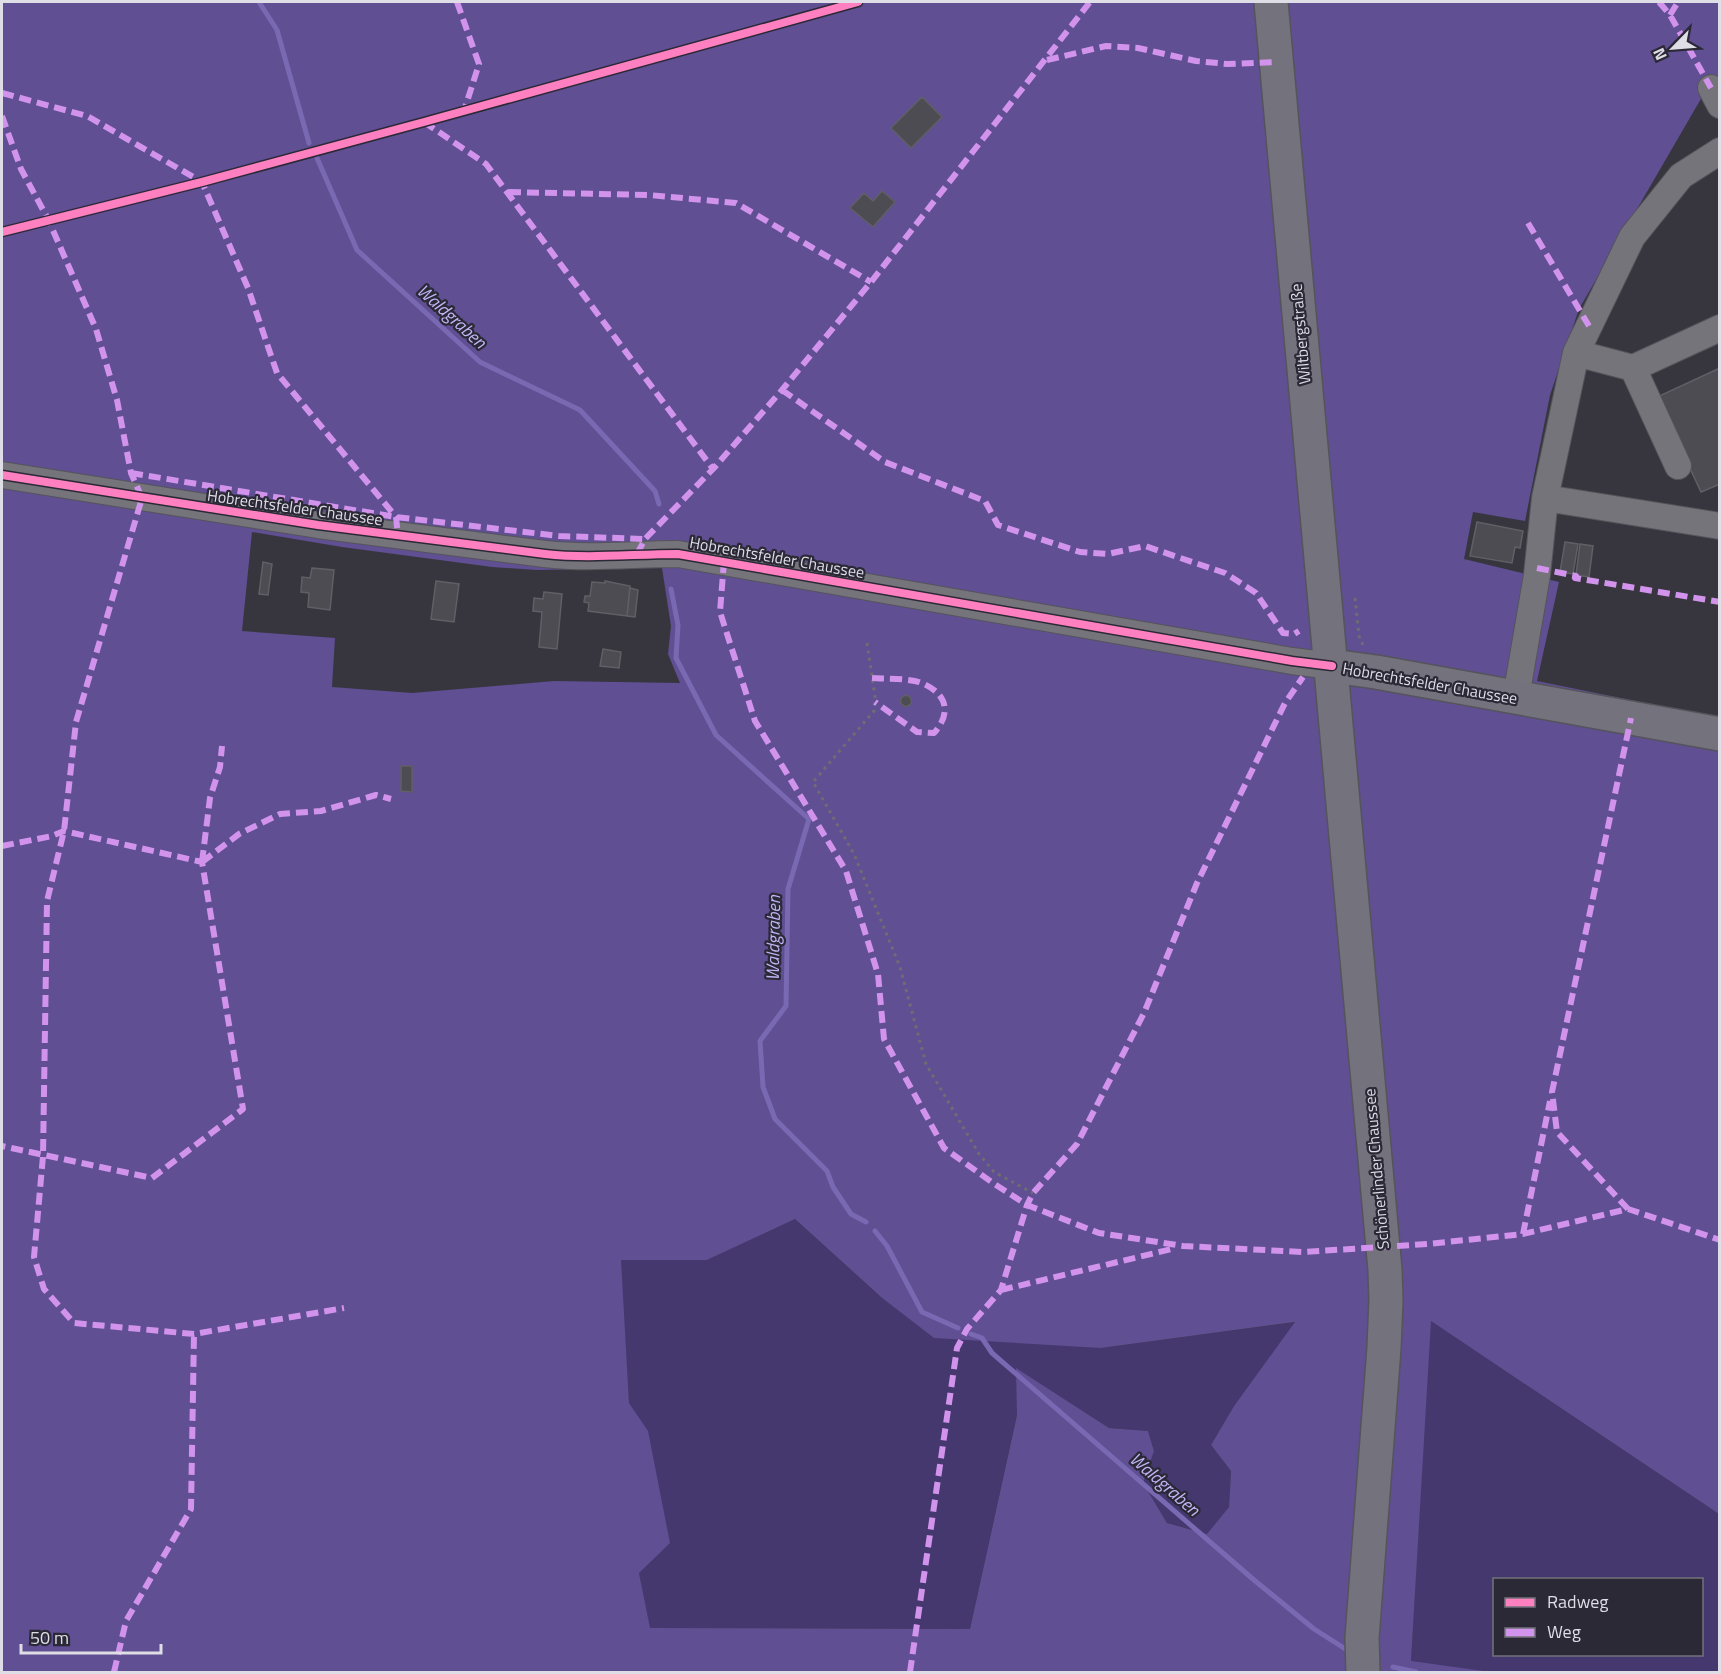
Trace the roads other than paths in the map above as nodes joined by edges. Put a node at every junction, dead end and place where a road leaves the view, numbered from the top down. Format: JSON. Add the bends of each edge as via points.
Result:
{"nodes":[{"id":1,"x":1271,"y":2,"type":"edge"},
{"id":2,"x":1719,"y":150,"type":"edge"},
{"id":3,"x":1719,"y":327,"type":"edge"},
{"id":4,"x":1576,"y":353,"type":"junction"},
{"id":5,"x":1633,"y":368,"type":"junction"},
{"id":6,"x":1678,"y":466,"type":"dead end"},
{"id":7,"x":2,"y":474,"type":"edge"},
{"id":8,"x":1545,"y":498,"type":"junction"},
{"id":9,"x":1719,"y":507,"type":"edge"},
{"id":10,"x":1679,"y":519,"type":"junction"},
{"id":11,"x":1719,"y":526,"type":"edge"},
{"id":12,"x":1332,"y":666,"type":"junction"},
{"id":13,"x":1516,"y":697,"type":"junction"},
{"id":14,"x":1719,"y":733,"type":"edge"},
{"id":15,"x":1363,"y":1672,"type":"edge"}],
"edges":[{"from":1,"to":12,"type":"main road","name":"Wiltbergstraße"},
{"from":2,"to":4,"type":"street","via":[[1681,176],[1632,237]]},
{"from":3,"to":5,"type":"street"},
{"from":4,"to":5,"type":"street"},
{"from":4,"to":8,"type":"street"},
{"from":5,"to":6,"type":"street"},
{"from":7,"to":12,"type":"street","name":"Hobrechtsfelder Chaussee","via":[[318,525],[561,556],[678,554]]},
{"from":8,"to":10,"type":"street"},
{"from":8,"to":13,"type":"street"},
{"from":9,"to":10,"type":"street"},
{"from":10,"to":11,"type":"street"},
{"from":12,"to":13,"type":"main road","name":"Hobrechtsfelder Chaussee"},
{"from":12,"to":15,"type":"main road","name":"Schönerlinder Chaussee","via":[[1386,1300],[1362,1638]]},
{"from":13,"to":14,"type":"main road","name":"Hobrechtsfelder Chaussee"}]}
